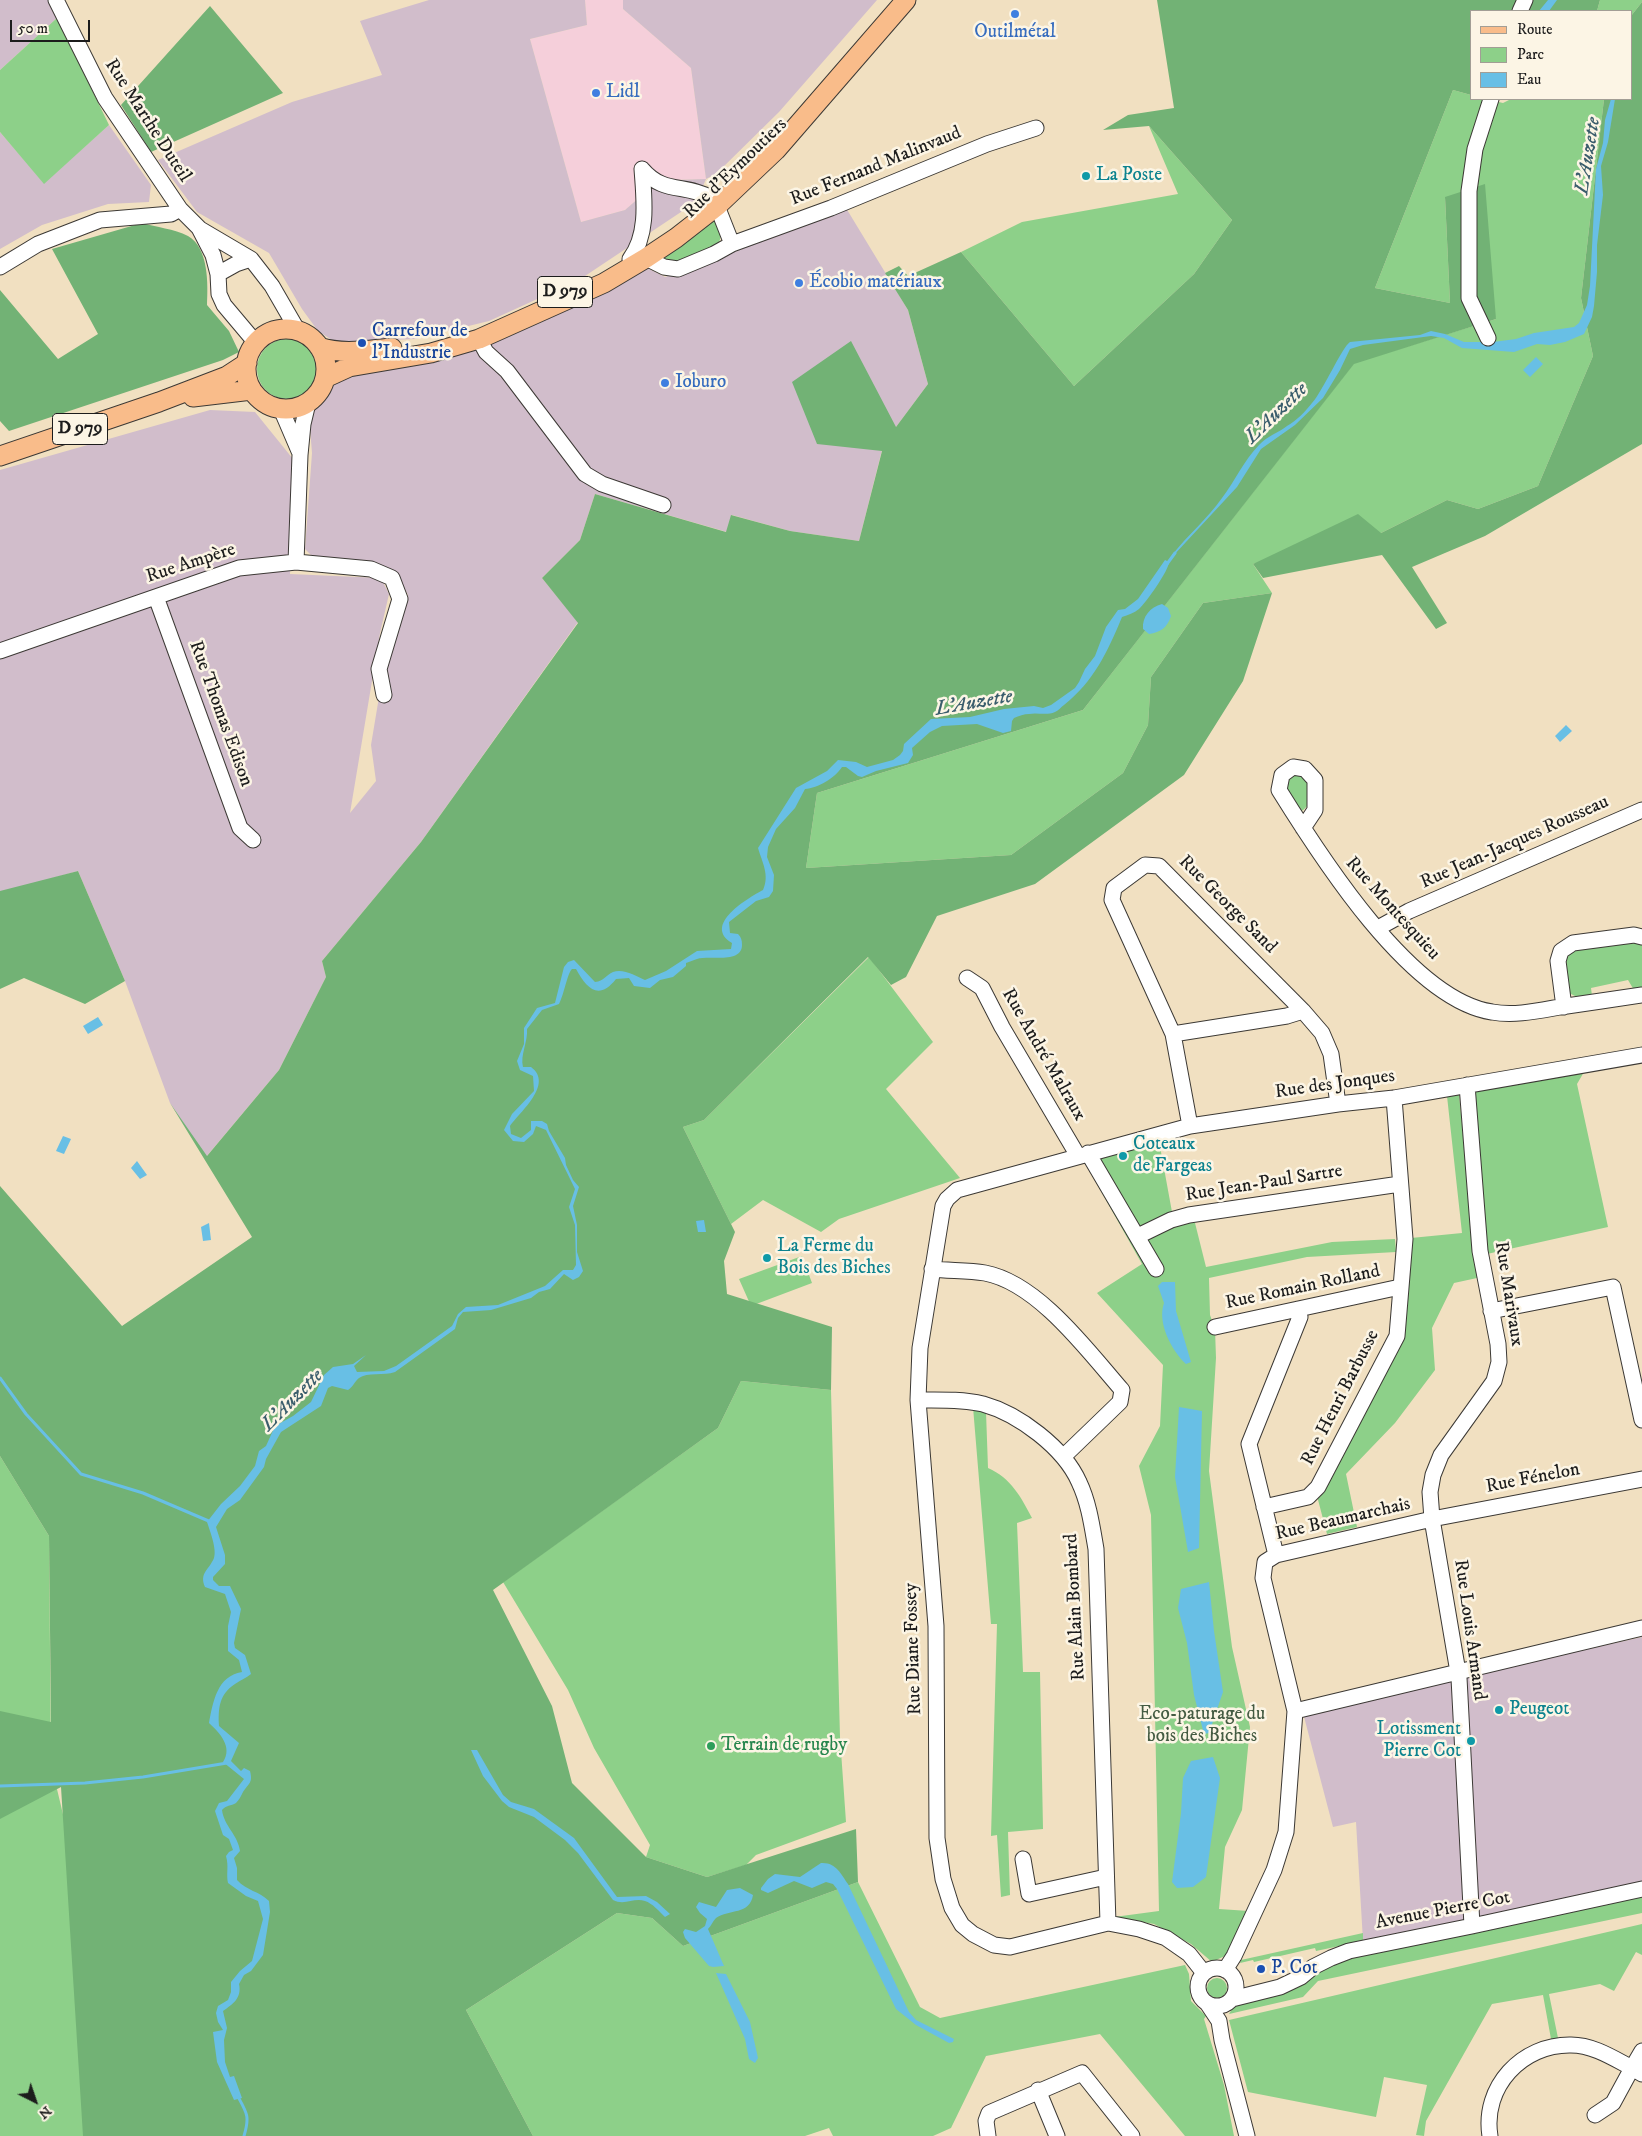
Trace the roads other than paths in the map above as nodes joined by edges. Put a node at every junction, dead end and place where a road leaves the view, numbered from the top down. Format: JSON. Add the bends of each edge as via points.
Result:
{"nodes":[{"id":1,"x":56,"y":0,"type":"edge"},
{"id":2,"x":891,"y":0,"type":"edge"},
{"id":3,"x":906,"y":0,"type":"edge"},
{"id":4,"x":1490,"y":100,"type":"edge"},
{"id":5,"x":1036,"y":128,"type":"dead end"},
{"id":6,"x":714,"y":202,"type":"junction"},
{"id":7,"x":180,"y":209,"type":"junction"},
{"id":8,"x":199,"y":228,"type":"junction"},
{"id":9,"x":732,"y":244,"type":"junction"},
{"id":10,"x":638,"y":258,"type":"junction"},
{"id":11,"x":251,"y":259,"type":"junction"},
{"id":12,"x":0,"y":267,"type":"edge"},
{"id":13,"x":218,"y":274,"type":"junction"},
{"id":14,"x":298,"y":331,"type":"junction"},
{"id":15,"x":1488,"y":338,"type":"dead end"},
{"id":16,"x":479,"y":339,"type":"junction"},
{"id":17,"x":256,"y":343,"type":"junction"},
{"id":18,"x":319,"y":347,"type":"junction"},
{"id":19,"x":247,"y":363,"type":"junction"},
{"id":20,"x":325,"y":378,"type":"junction"},
{"id":21,"x":252,"y":390,"type":"junction"},
{"id":22,"x":159,"y":402,"type":"junction"},
{"id":23,"x":308,"y":403,"type":"junction"},
{"id":24,"x":281,"y":409,"type":"junction"},
{"id":25,"x":300,"y":455,"type":"junction"},
{"id":26,"x":0,"y":456,"type":"edge"},
{"id":27,"x":663,"y":506,"type":"dead end"},
{"id":28,"x":296,"y":562,"type":"junction"},
{"id":29,"x":156,"y":597,"type":"junction"},
{"id":30,"x":0,"y":651,"type":"edge"},
{"id":31,"x":384,"y":694,"type":"dead end"},
{"id":32,"x":1642,"y":810,"type":"edge"},
{"id":33,"x":1302,"y":828,"type":"dead end"},
{"id":34,"x":253,"y":840,"type":"dead end"},
{"id":35,"x":1378,"y":928,"type":"junction"},
{"id":36,"x":1642,"y":936,"type":"edge"},
{"id":37,"x":967,"y":978,"type":"dead end"},
{"id":38,"x":1642,"y":995,"type":"edge"},
{"id":39,"x":1564,"y":1007,"type":"junction"},
{"id":40,"x":1303,"y":1011,"type":"junction"},
{"id":41,"x":1173,"y":1034,"type":"junction"},
{"id":42,"x":1642,"y":1055,"type":"edge"},
{"id":43,"x":1467,"y":1085,"type":"junction"},
{"id":44,"x":1394,"y":1098,"type":"junction"},
{"id":45,"x":1338,"y":1104,"type":"junction"},
{"id":46,"x":1190,"y":1126,"type":"junction"},
{"id":47,"x":1084,"y":1155,"type":"junction"},
{"id":48,"x":1036,"y":1168,"type":"joint"},
{"id":49,"x":1400,"y":1184,"type":"junction"},
{"id":50,"x":1138,"y":1236,"type":"junction"},
{"id":51,"x":932,"y":1269,"type":"junction"},
{"id":52,"x":1156,"y":1269,"type":"dead end"},
{"id":53,"x":1400,"y":1287,"type":"junction"},
{"id":54,"x":1298,"y":1309,"type":"junction"},
{"id":55,"x":1491,"y":1311,"type":"junction"},
{"id":56,"x":1215,"y":1327,"type":"dead end"},
{"id":57,"x":918,"y":1400,"type":"junction"},
{"id":58,"x":1642,"y":1420,"type":"edge"},
{"id":59,"x":1063,"y":1457,"type":"junction"},
{"id":60,"x":1642,"y":1478,"type":"edge"},
{"id":61,"x":1264,"y":1507,"type":"junction"},
{"id":62,"x":1432,"y":1519,"type":"junction"},
{"id":63,"x":1270,"y":1558,"type":"junction"},
{"id":64,"x":1642,"y":1628,"type":"edge"},
{"id":65,"x":1459,"y":1671,"type":"junction"},
{"id":66,"x":1295,"y":1711,"type":"junction"},
{"id":67,"x":1022,"y":1859,"type":"dead end"},
{"id":68,"x":1106,"y":1877,"type":"junction"},
{"id":69,"x":1642,"y":1889,"type":"edge"},
{"id":70,"x":1108,"y":1923,"type":"junction"},
{"id":71,"x":1472,"y":1926,"type":"junction"},
{"id":72,"x":1204,"y":1973,"type":"junction"},
{"id":73,"x":1230,"y":1975,"type":"junction"},
{"id":74,"x":1259,"y":1991,"type":"junction"},
{"id":75,"x":1229,"y":2001,"type":"junction"},
{"id":76,"x":1207,"y":2003,"type":"junction"},
{"id":77,"x":1219,"y":2021,"type":"junction"},
{"id":78,"x":1642,"y":2052,"type":"edge"},
{"id":79,"x":1637,"y":2071,"type":"edge"},
{"id":80,"x":1038,"y":2090,"type":"junction"},
{"id":81,"x":1595,"y":2115,"type":"dead end"},
{"id":82,"x":1125,"y":2134,"type":"edge"},
{"id":83,"x":988,"y":2136,"type":"edge"},
{"id":84,"x":1056,"y":2136,"type":"edge"},
{"id":85,"x":1247,"y":2136,"type":"edge"},
{"id":86,"x":1490,"y":2136,"type":"edge"}],
"edges":[{"from":1,"to":7,"type":"street","name":"Rue Marthe Duteil","via":[[105,98]]},
{"from":2,"to":6,"type":"main road","name":"Rue d'Eymoutiers","number":"D 979"},
{"from":3,"to":6,"type":"main road","number":"D 979","via":[[776,150]]},
{"from":4,"to":15,"type":"street","via":[[1475,149],[1468,191],[1469,298]]},
{"from":5,"to":9,"type":"street","name":"Rue Fernand Malinvaud","via":[[987,144],[831,208]]},
{"from":6,"to":9,"type":"street"},
{"from":6,"to":10,"type":"main road","name":"Rue d'Eymoutiers","number":"D 979","via":[[670,231]]},
{"from":6,"to":10,"type":"street","via":[[700,192],[662,186],[642,169],[643,220]]},
{"from":7,"to":8,"type":"street","name":"Rue Marthe Duteil"},
{"from":7,"to":12,"type":"street","via":[[170,214],[100,220],[38,244]]},
{"from":8,"to":11,"type":"street"},
{"from":8,"to":13,"type":"street","via":[[213,255]]},
{"from":9,"to":10,"type":"street","name":"Rue Fernand Malinvaud","via":[[678,269]]},
{"from":10,"to":16,"type":"main road","number":"D 979","via":[[595,287]]},
{"from":10,"to":18,"type":"main road","name":"Rue d'Eymoutiers","number":"D 979","via":[[503,321],[445,340],[349,352]]},
{"from":11,"to":13,"type":"street"},
{"from":11,"to":14,"type":"street","via":[[272,286]]},
{"from":13,"to":17,"type":"street","via":[[219,294],[224,305]]},
{"from":14,"to":17,"type":"main road","via":[[275,331]]},
{"from":14,"to":18,"type":"main road"},
{"from":16,"to":20,"type":"main road","number":"D 979","via":[[431,353],[348,367]]},
{"from":16,"to":27,"type":"street","via":[[486,352],[507,371],[585,474],[602,484]]},
{"from":17,"to":19,"type":"main road"},
{"from":18,"to":20,"type":"main road","via":[[326,367]]},
{"from":19,"to":21,"type":"main road","via":[[246,373]]},
{"from":19,"to":22,"type":"main road","number":"D 979","via":[[227,376]]},
{"from":20,"to":23,"type":"main road","via":[[319,392]]},
{"from":21,"to":22,"type":"main road","number":"D 979"},
{"from":21,"to":24,"type":"main road","via":[[270,406]]},
{"from":22,"to":26,"type":"main road","number":"D 979"},
{"from":23,"to":24,"type":"main road"},
{"from":23,"to":25,"type":"street"},
{"from":24,"to":25,"type":"street"},
{"from":25,"to":28,"type":"street"},
{"from":28,"to":29,"type":"street","name":"Rue Ampère","via":[[239,568]]},
{"from":28,"to":31,"type":"street","name":"Rue Ampère","via":[[371,569],[392,578],[400,600],[379,669]]},
{"from":29,"to":30,"type":"street","name":"Rue Ampère"},
{"from":29,"to":34,"type":"street","name":"Rue Thomas Edison","via":[[240,828]]},
{"from":32,"to":35,"type":"street","name":"Rue Jean-Jacques Rousseau","via":[[1409,911]]},
{"from":33,"to":35,"type":"street","name":"Rue Montesquieu","via":[[1350,896]]},
{"from":35,"to":39,"type":"street","name":"Rue Montesquieu","via":[[1447,996],[1469,1007],[1493,1013],[1522,1013]]},
{"from":36,"to":39,"type":"street","via":[[1634,934],[1572,943],[1562,951],[1558,961]]},
{"from":37,"to":47,"type":"street","name":"Rue André Malraux","via":[[982,988],[1002,1027]]},
{"from":38,"to":39,"type":"street","name":"Rue Montesquieu"},
{"from":40,"to":41,"type":"street"},
{"from":40,"to":41,"type":"street","name":"Rue George Sand","via":[[1159,866],[1145,864],[1114,888],[1112,900]]},
{"from":40,"to":45,"type":"street","name":"Rue George Sand","via":[[1322,1033],[1331,1054]]},
{"from":41,"to":46,"type":"street","name":"Rue George Sand"},
{"from":42,"to":43,"type":"street","name":"Rue des Jonques"},
{"from":43,"to":44,"type":"street","name":"Rue des Jonques"},
{"from":43,"to":55,"type":"street","name":"Rue Marivaux","via":[[1480,1251]]},
{"from":44,"to":45,"type":"street","name":"Rue des Jonques"},
{"from":44,"to":49,"type":"street","name":"Rue Henri Barbusse"},
{"from":45,"to":46,"type":"street","name":"Rue des Jonques"},
{"from":46,"to":47,"type":"street","name":"Rue des Jonques"},
{"from":47,"to":48,"type":"street","name":"Rue des Jonques"},
{"from":47,"to":50,"type":"street","name":"Rue André Malraux"},
{"from":48,"to":51,"type":"street","name":"Rue Diane Fossey","via":[[957,1190],[940,1214]]},
{"from":49,"to":50,"type":"street","name":"Rue Jean-Paul Sartre","via":[[1189,1215]]},
{"from":49,"to":53,"type":"street","name":"Rue Henri Barbusse","via":[[1404,1239]]},
{"from":50,"to":52,"type":"street","name":"Rue André Malraux"},
{"from":51,"to":57,"type":"street","name":"Rue Diane Fossey","via":[[920,1348]]},
{"from":51,"to":59,"type":"street","via":[[986,1273],[1022,1287],[1063,1324],[1122,1390],[1120,1402]]},
{"from":53,"to":54,"type":"street","name":"Rue Romain Rolland"},
{"from":53,"to":61,"type":"street","name":"Rue Henri Barbusse","via":[[1397,1336],[1318,1487],[1308,1497]]},
{"from":54,"to":56,"type":"street","name":"Rue Romain Rolland"},
{"from":54,"to":61,"type":"street","via":[[1300,1317],[1249,1444]]},
{"from":55,"to":58,"type":"street","via":[[1613,1287]]},
{"from":55,"to":62,"type":"street","name":"Rue Marivaux","via":[[1499,1353],[1494,1381],[1441,1455],[1430,1492]]},
{"from":57,"to":59,"type":"street","name":"Rue Alain Bombard","via":[[954,1400],[985,1405],[1019,1419]]},
{"from":57,"to":70,"type":"street","name":"Rue Diane Fossey","via":[[936,1626],[937,1838],[943,1879],[952,1908],[962,1925],[973,1934],[994,1945],[1010,1947]]},
{"from":59,"to":68,"type":"street","name":"Rue Alain Bombard","via":[[1082,1488],[1096,1549]]},
{"from":60,"to":62,"type":"street","name":"Rue Fénelon"},
{"from":61,"to":63,"type":"street"},
{"from":62,"to":63,"type":"street","name":"Rue Beaumarchais"},
{"from":62,"to":65,"type":"street","name":"Rue Louis Armand"},
{"from":63,"to":66,"type":"street","via":[[1263,1578]]},
{"from":64,"to":65,"type":"street"},
{"from":65,"to":66,"type":"street"},
{"from":65,"to":71,"type":"street","name":"Rue Louis Armand"},
{"from":66,"to":73,"type":"street","via":[[1286,1832],[1274,1870]]},
{"from":67,"to":68,"type":"street","via":[[1029,1894]]},
{"from":68,"to":70,"type":"street","name":"Rue Alain Bombard"},
{"from":69,"to":71,"type":"street","name":"Avenue Pierre Cot"},
{"from":70,"to":72,"type":"street","name":"Rue Diane Fossey","via":[[1166,1938],[1190,1954]]},
{"from":71,"to":74,"type":"street","name":"Avenue Pierre Cot","via":[[1349,1951],[1280,1987]]},
{"from":72,"to":73,"type":"street","via":[[1212,1969]]},
{"from":72,"to":76,"type":"street","via":[[1198,1991]]},
{"from":73,"to":74,"type":"street"},
{"from":73,"to":75,"type":"street","via":[[1235,1990]]},
{"from":74,"to":75,"type":"street","name":"Avenue Pierre Cot"},
{"from":75,"to":76,"type":"street","via":[[1217,2006]]},
{"from":75,"to":77,"type":"street"},
{"from":76,"to":77,"type":"street"},
{"from":77,"to":85,"type":"street"},
{"from":78,"to":79,"type":"street"},
{"from":79,"to":81,"type":"street","via":[[1613,2103]]},
{"from":79,"to":86,"type":"street","via":[[1586,2047],[1570,2045],[1539,2050],[1519,2061],[1502,2079],[1492,2098]]},
{"from":80,"to":82,"type":"street","via":[[1082,2073]]},
{"from":80,"to":83,"type":"street","via":[[989,2113],[986,2122]]},
{"from":80,"to":84,"type":"street"}]}
